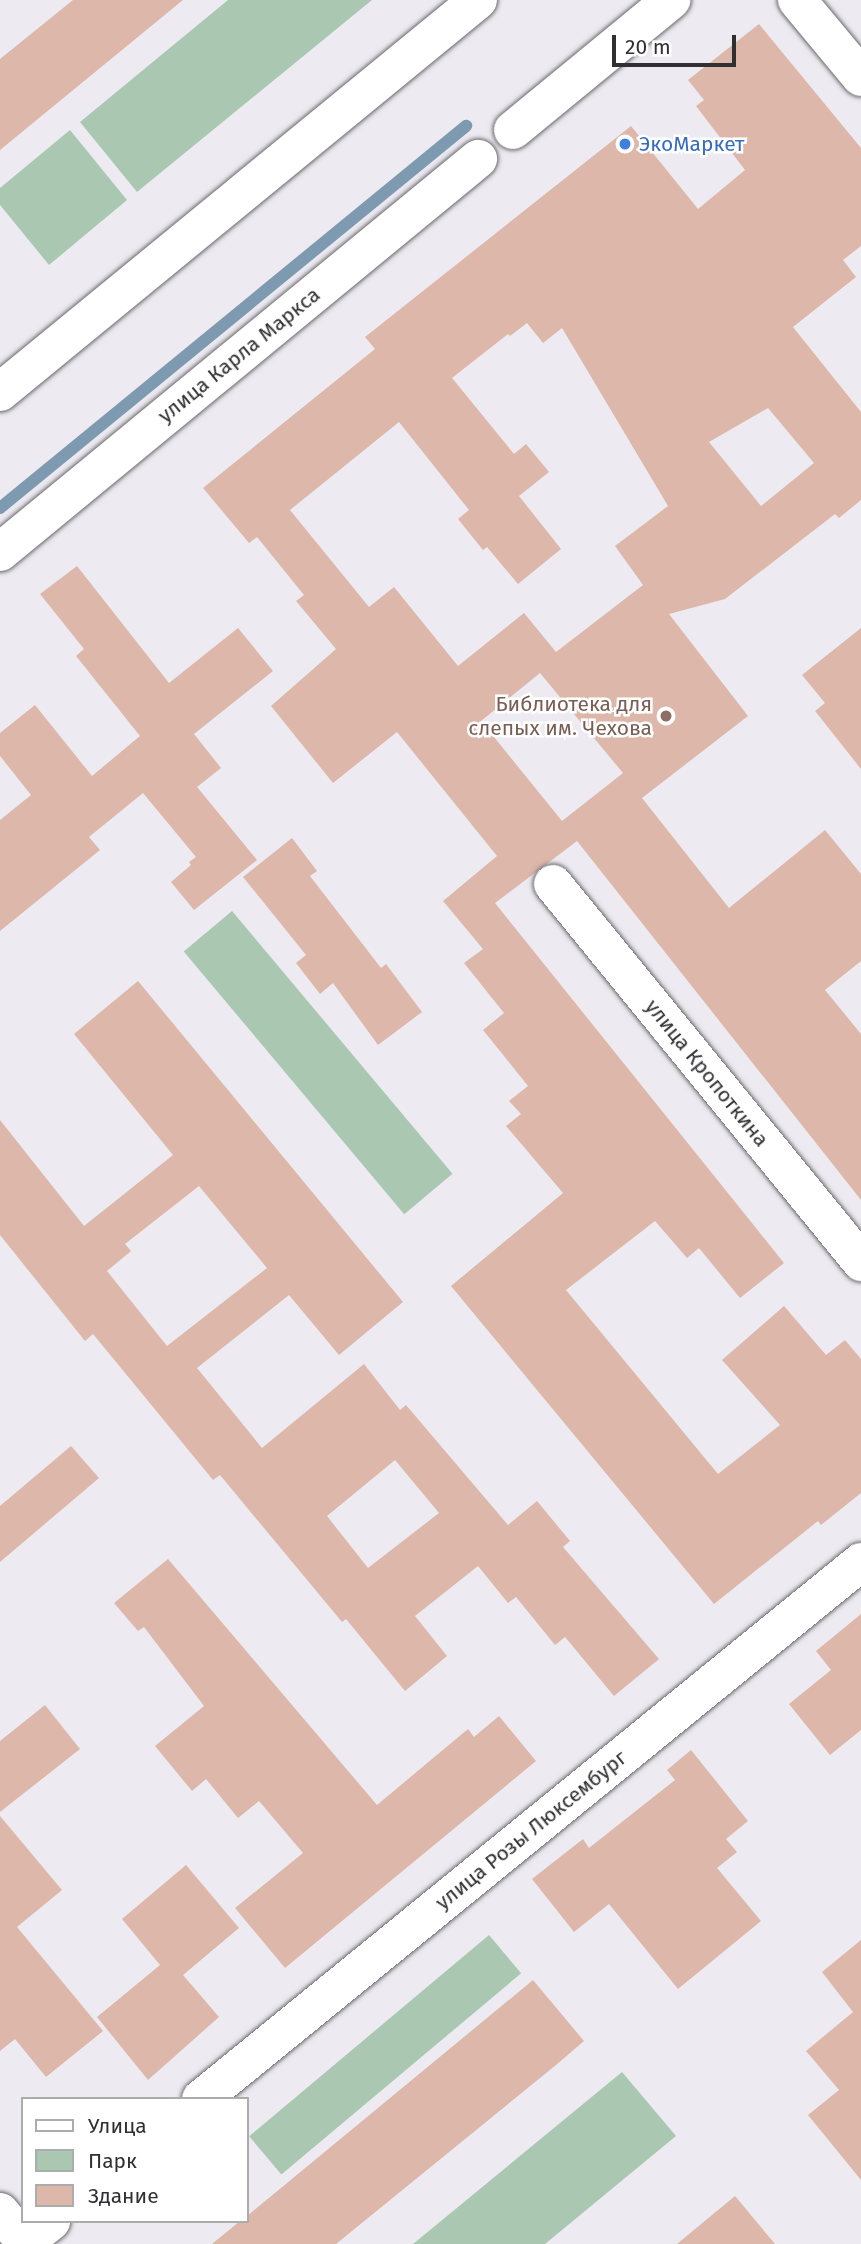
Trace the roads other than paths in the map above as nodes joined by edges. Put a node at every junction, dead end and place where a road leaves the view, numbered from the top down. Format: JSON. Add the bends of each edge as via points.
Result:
{"nodes":[{"id":1,"x":478,"y":0,"type":"edge"},
{"id":2,"x":671,"y":0,"type":"edge"},
{"id":3,"x":797,"y":0,"type":"edge"},
{"id":4,"x":861,"y":77,"type":"edge"},
{"id":5,"x":513,"y":130,"type":"dead end"},
{"id":6,"x":478,"y":159,"type":"dead end"},
{"id":7,"x":0,"y":392,"type":"edge"},
{"id":8,"x":0,"y":552,"type":"edge"},
{"id":9,"x":553,"y":884,"type":"dead end"},
{"id":10,"x":861,"y":1262,"type":"edge"},
{"id":11,"x":861,"y":1562,"type":"edge"},
{"id":12,"x":203,"y":2097,"type":"edge"},
{"id":13,"x":0,"y":2212,"type":"edge"},
{"id":14,"x":31,"y":2238,"type":"edge"}],
"edges":[{"from":1,"to":7,"type":"street"},
{"from":2,"to":5,"type":"street"},
{"from":3,"to":4,"type":"street"},
{"from":6,"to":8,"type":"street","name":"улица Карла Маркса"},
{"from":9,"to":10,"type":"street","name":"улица Кропоткина"},
{"from":11,"to":12,"type":"street","name":"улица Розы Люксембург"},
{"from":13,"to":14,"type":"street"}]}
